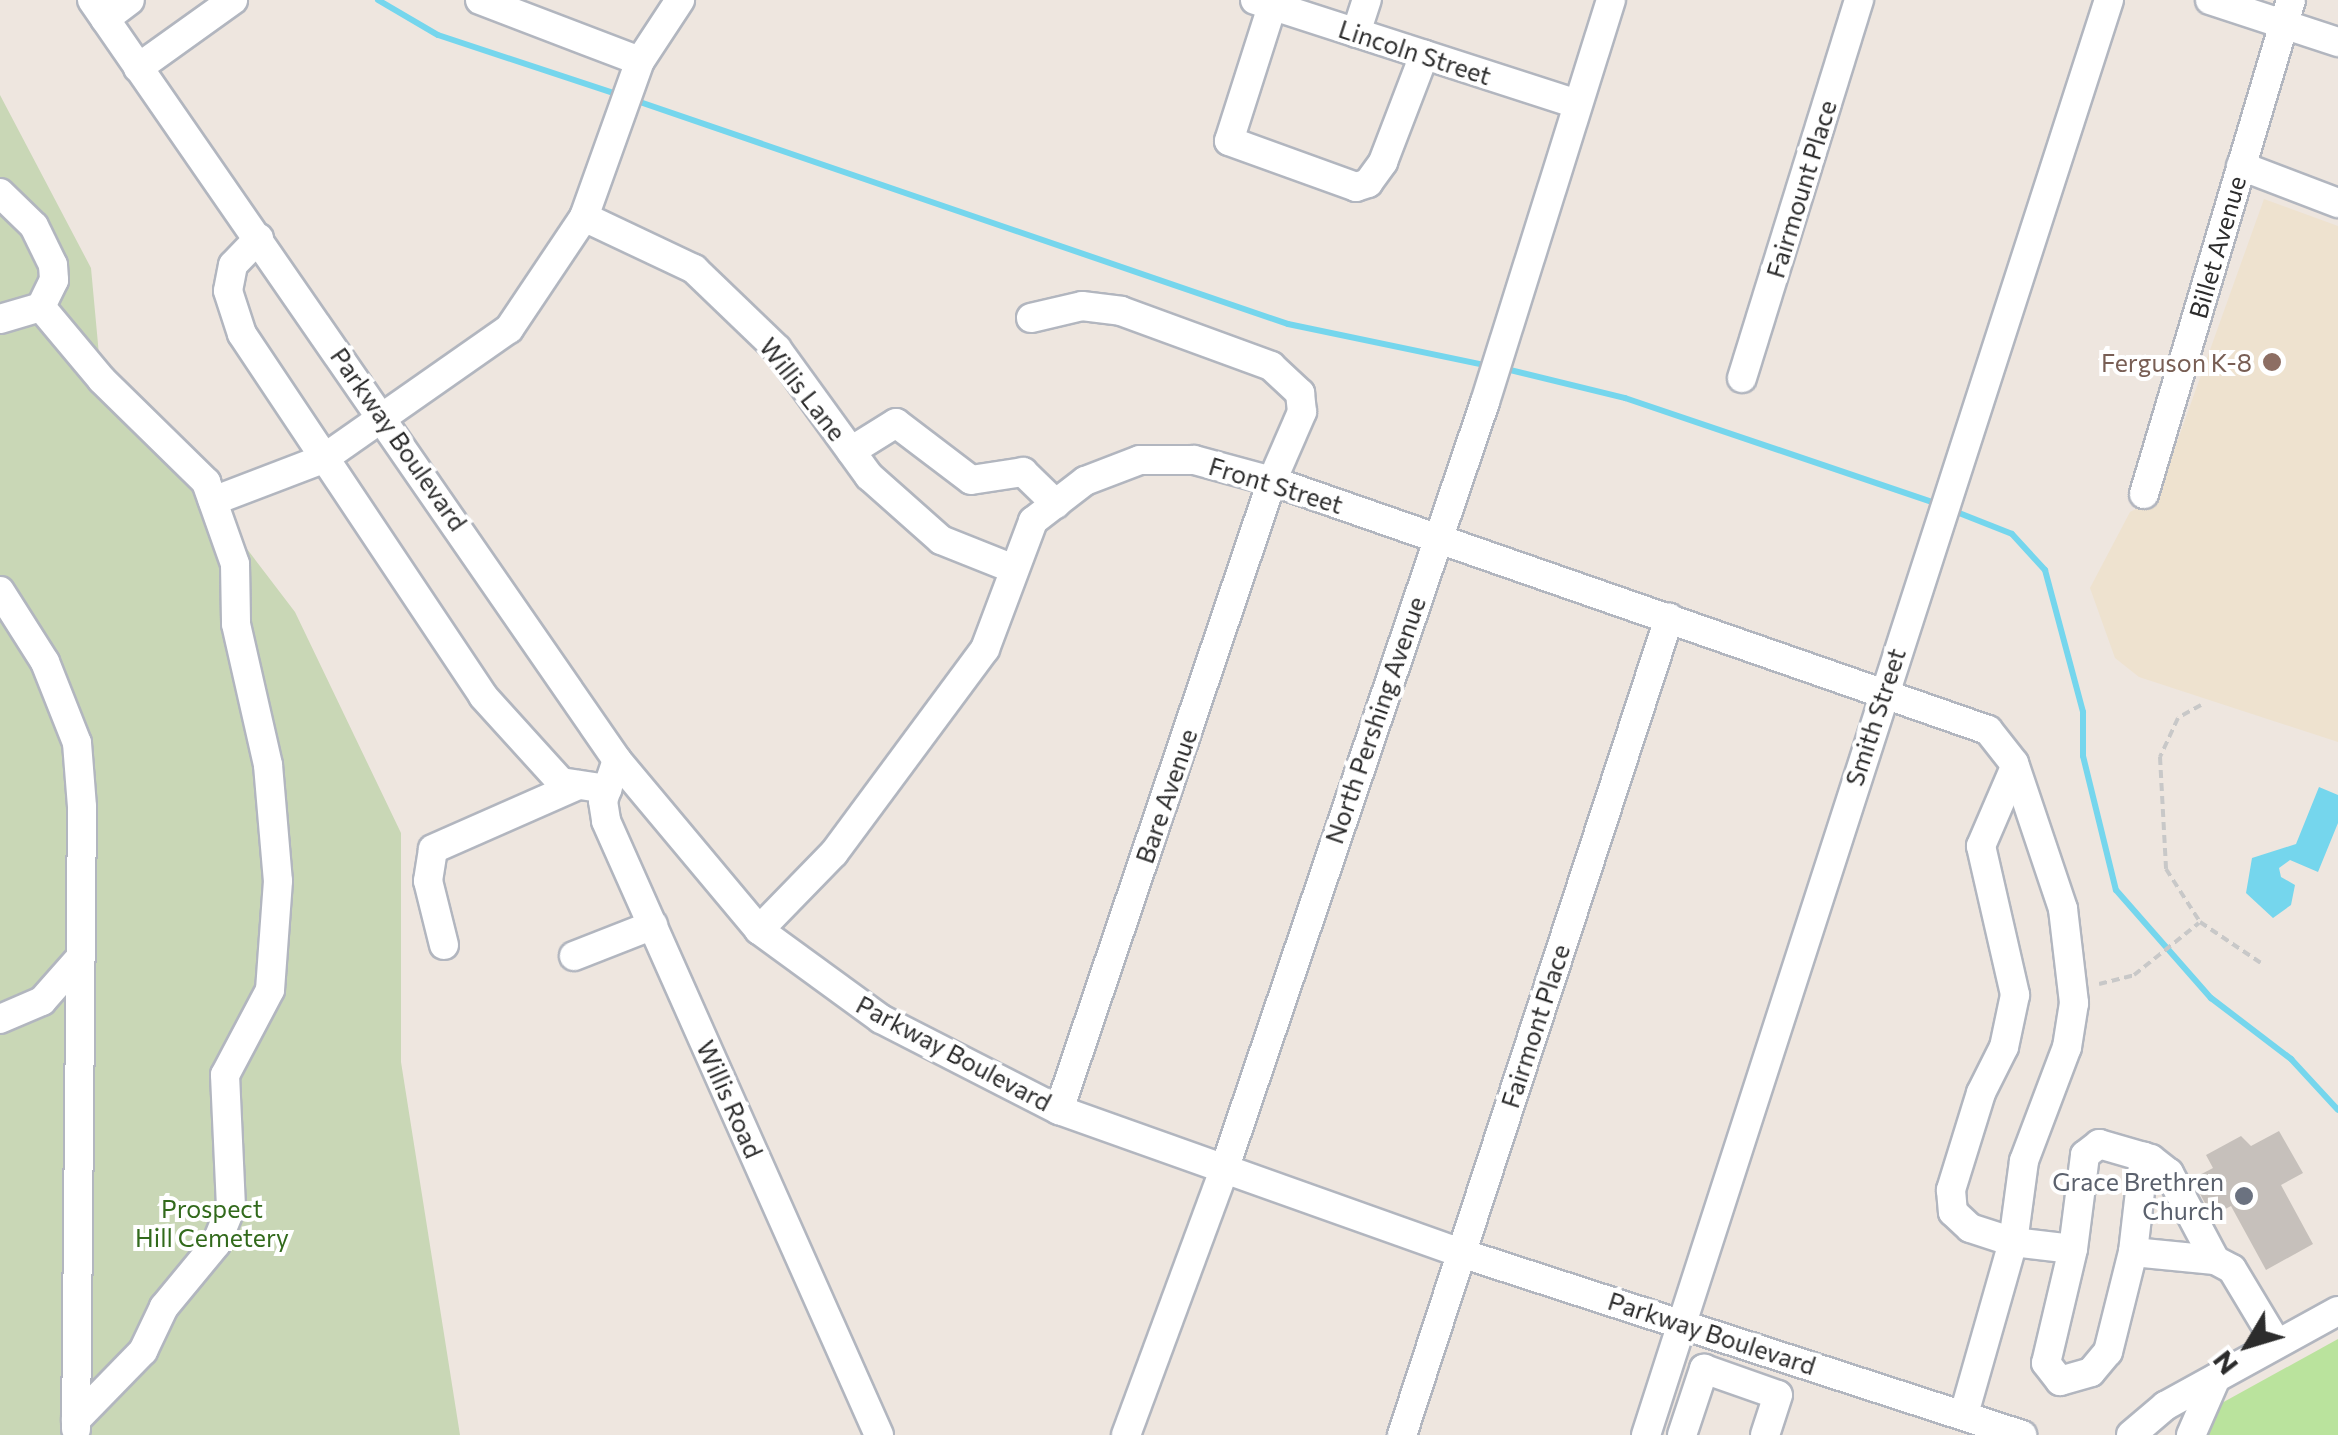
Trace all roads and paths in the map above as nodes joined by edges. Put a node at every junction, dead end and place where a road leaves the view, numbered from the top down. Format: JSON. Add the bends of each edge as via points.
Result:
{"nodes":[{"id":1,"x":130,"y":0,"type":"edge"},
{"id":2,"x":233,"y":0,"type":"edge"},
{"id":3,"x":480,"y":0,"type":"edge"},
{"id":4,"x":680,"y":0,"type":"edge"},
{"id":5,"x":1367,"y":0,"type":"edge"},
{"id":6,"x":1611,"y":0,"type":"edge"},
{"id":7,"x":1860,"y":0,"type":"edge"},
{"id":8,"x":2109,"y":0,"type":"edge"},
{"id":9,"x":2210,"y":0,"type":"edge"},
{"id":10,"x":1266,"y":2,"type":"edge"},
{"id":11,"x":98,"y":10,"type":"edge"},
{"id":12,"x":2287,"y":12,"type":"edge"},
{"id":13,"x":1356,"y":33,"type":"junction"},
{"id":14,"x":2338,"y":42,"type":"edge"},
{"id":15,"x":1424,"y":55,"type":"junction"},
{"id":16,"x":640,"y":61,"type":"junction"},
{"id":17,"x":138,"y":68,"type":"junction"},
{"id":18,"x":1577,"y":104,"type":"junction"},
{"id":19,"x":2241,"y":166,"type":"junction"},
{"id":20,"x":0,"y":193,"type":"edge"},
{"id":21,"x":2338,"y":203,"type":"edge"},
{"id":22,"x":584,"y":217,"type":"junction"},
{"id":23,"x":259,"y":238,"type":"junction"},
{"id":24,"x":41,"y":307,"type":"junction"},
{"id":25,"x":0,"y":318,"type":"edge"},
{"id":26,"x":1031,"y":318,"type":"dead end"},
{"id":27,"x":1742,"y":378,"type":"dead end"},
{"id":28,"x":386,"y":418,"type":"junction"},
{"id":29,"x":850,"y":450,"type":"junction"},
{"id":30,"x":323,"y":459,"type":"junction"},
{"id":31,"x":1272,"y":481,"type":"junction"},
{"id":32,"x":2144,"y":494,"type":"dead end"},
{"id":33,"x":212,"y":502,"type":"junction"},
{"id":34,"x":1056,"y":504,"type":"junction"},
{"id":35,"x":1436,"y":539,"type":"junction"},
{"id":36,"x":1014,"y":569,"type":"junction"},
{"id":37,"x":0,"y":591,"type":"edge"},
{"id":38,"x":1669,"y":618,"type":"junction"},
{"id":39,"x":1883,"y":693,"type":"junction"},
{"id":40,"x":2201,"y":706,"type":"dead end"},
{"id":41,"x":617,"y":760,"type":"junction"},
{"id":42,"x":2015,"y":767,"type":"junction"},
{"id":43,"x":578,"y":785,"type":"junction"},
{"id":44,"x":607,"y":788,"type":"junction"},
{"id":45,"x":2200,"y":922,"type":"junction"},
{"id":46,"x":653,"y":925,"type":"junction"},
{"id":47,"x":759,"y":930,"type":"junction"},
{"id":48,"x":444,"y":945,"type":"dead end"},
{"id":49,"x":574,"y":956,"type":"dead end"},
{"id":50,"x":80,"y":958,"type":"junction"},
{"id":51,"x":2261,"y":963,"type":"dead end"},
{"id":52,"x":2074,"y":984,"type":"junction"},
{"id":53,"x":42,"y":1001,"type":"junction"},
{"id":54,"x":80,"y":1012,"type":"junction"},
{"id":55,"x":0,"y":1019,"type":"edge"},
{"id":56,"x":1059,"y":1110,"type":"junction"},
{"id":57,"x":2144,"y":1157,"type":"junction"},
{"id":58,"x":1224,"y":1170,"type":"junction"},
{"id":59,"x":2013,"y":1242,"type":"junction"},
{"id":60,"x":2072,"y":1248,"type":"junction"},
{"id":61,"x":1461,"y":1252,"type":"junction"},
{"id":62,"x":2133,"y":1252,"type":"junction"},
{"id":63,"x":2215,"y":1260,"type":"junction"},
{"id":64,"x":2338,"y":1311,"type":"edge"},
{"id":65,"x":1681,"y":1324,"type":"junction"},
{"id":66,"x":1726,"y":1338,"type":"junction"},
{"id":67,"x":2277,"y":1344,"type":"junction"},
{"id":68,"x":1782,"y":1356,"type":"junction"},
{"id":69,"x":1664,"y":1376,"type":"junction"},
{"id":70,"x":2216,"y":1378,"type":"junction"},
{"id":71,"x":1706,"y":1380,"type":"junction"},
{"id":72,"x":1770,"y":1392,"type":"junction"},
{"id":73,"x":1964,"y":1414,"type":"junction"},
{"id":74,"x":76,"y":1428,"type":"edge"},
{"id":75,"x":880,"y":1435,"type":"edge"},
{"id":76,"x":1126,"y":1435,"type":"edge"},
{"id":77,"x":1402,"y":1435,"type":"edge"},
{"id":78,"x":1646,"y":1435,"type":"edge"},
{"id":79,"x":1682,"y":1435,"type":"edge"},
{"id":80,"x":1765,"y":1435,"type":"edge"},
{"id":81,"x":2022,"y":1435,"type":"edge"},
{"id":82,"x":2131,"y":1435,"type":"edge"},
{"id":83,"x":2191,"y":1435,"type":"edge"}],
"edges":[{"from":1,"to":11,"type":"street"},
{"from":2,"to":17,"type":"street"},
{"from":3,"to":16,"type":"street"},
{"from":4,"to":16,"type":"street"},
{"from":5,"to":13,"type":"street"},
{"from":6,"to":18,"type":"street","name":"North Pershing Avenue"},
{"from":7,"to":27,"type":"street","name":"Fairmount Place"},
{"from":8,"to":39,"type":"street","name":"Smith Street"},
{"from":9,"to":12,"type":"street"},
{"from":10,"to":13,"type":"street","name":"Lincoln Street"},
{"from":10,"to":15,"type":"street","via":[[1229,141],[1356,186],[1368,183],[1383,162]]},
{"from":11,"to":17,"type":"street","name":"Parkway Boulevard"},
{"from":12,"to":14,"type":"street"},
{"from":12,"to":19,"type":"street","name":"Billet Avenue"},
{"from":13,"to":15,"type":"street","name":"Lincoln Street"},
{"from":15,"to":18,"type":"street","name":"Lincoln Street"},
{"from":16,"to":22,"type":"street"},
{"from":17,"to":23,"type":"street","name":"Parkway Boulevard"},
{"from":18,"to":35,"type":"street","name":"North Pershing Avenue"},
{"from":19,"to":21,"type":"street"},
{"from":19,"to":32,"type":"street","name":"Billet Avenue"},
{"from":20,"to":24,"type":"street","via":[[34,226],[53,266]]},
{"from":22,"to":28,"type":"street","via":[[509,329]]},
{"from":22,"to":29,"type":"street","name":"Willis Lane","via":[[694,270],[776,349]]},
{"from":23,"to":28,"type":"street","name":"Parkway Boulevard"},
{"from":23,"to":30,"type":"street","via":[[233,265],[228,291],[242,334]]},
{"from":24,"to":25,"type":"street"},
{"from":24,"to":33,"type":"street","via":[[102,380],[206,482]]},
{"from":26,"to":31,"type":"street","name":"Bare Avenue","via":[[1082,306],[1121,311],[1271,366],[1300,392],[1302,412]]},
{"from":28,"to":30,"type":"street"},
{"from":28,"to":41,"type":"street","name":"Parkway Boulevard"},
{"from":29,"to":34,"type":"street","via":[[896,423],[972,480],[1023,472]]},
{"from":29,"to":36,"type":"street","name":"Willis Lane","via":[[868,476],[942,540]]},
{"from":30,"to":33,"type":"street"},
{"from":30,"to":43,"type":"street","via":[[483,696],[544,769]]},
{"from":31,"to":34,"type":"street","name":"Front Street","via":[[1194,460],[1140,460],[1085,481]]},
{"from":31,"to":35,"type":"street","name":"Front Street"},
{"from":31,"to":56,"type":"street","name":"Bare Avenue"},
{"from":33,"to":74,"type":"street","via":[[235,564],[236,624],[268,765],[278,881],[270,990],[225,1075],[230,1207],[216,1244],[164,1308],[142,1351]]},
{"from":34,"to":36,"type":"street","name":"Front Street","via":[[1034,521]]},
{"from":35,"to":38,"type":"street","name":"Front Street"},
{"from":35,"to":58,"type":"street","name":"North Pershing Avenue"},
{"from":36,"to":47,"type":"street","name":"Front Street","via":[[985,649],[834,854]]},
{"from":37,"to":50,"type":"street","via":[[45,662],[76,742]]},
{"from":38,"to":39,"type":"street","name":"Front Street"},
{"from":38,"to":61,"type":"street","name":"Fairmont Place"},
{"from":39,"to":42,"type":"street","name":"Front Street","via":[[1988,730]]},
{"from":39,"to":65,"type":"street","name":"Smith Street"},
{"from":40,"to":45,"type":"path","via":[[2178,718],[2160,756],[2166,869]]},
{"from":41,"to":44,"type":"street","name":"Willis Road"},
{"from":41,"to":47,"type":"street","name":"Parkway Boulevard"},
{"from":42,"to":52,"type":"street","via":[[2063,909]]},
{"from":42,"to":59,"type":"street","via":[[1981,846],[2015,995],[2004,1047],[1981,1093],[1950,1202],[1958,1222]]},
{"from":43,"to":44,"type":"street"},
{"from":43,"to":48,"type":"street","via":[[433,849],[428,881]]},
{"from":44,"to":46,"type":"street","name":"Willis Road","via":[[606,822]]},
{"from":45,"to":51,"type":"path"},
{"from":45,"to":52,"type":"path","via":[[2123,980]]},
{"from":46,"to":49,"type":"street"},
{"from":46,"to":75,"type":"street","name":"Willis Road"},
{"from":47,"to":56,"type":"street","name":"Parkway Boulevard","via":[[880,1019]]},
{"from":50,"to":53,"type":"street"},
{"from":50,"to":54,"type":"street"},
{"from":52,"to":59,"type":"street","via":[[2068,1048],[2024,1161]]},
{"from":53,"to":54,"type":"street"},
{"from":53,"to":55,"type":"street"},
{"from":54,"to":74,"type":"street"},
{"from":56,"to":58,"type":"street","name":"Parkway Boulevard"},
{"from":57,"to":60,"type":"street","via":[[2099,1144],[2085,1156]]},
{"from":57,"to":62,"type":"street"},
{"from":57,"to":63,"type":"street","via":[[2178,1184]]},
{"from":58,"to":61,"type":"street","name":"Parkway Boulevard"},
{"from":58,"to":76,"type":"street","name":"North Pershing Avenue"},
{"from":59,"to":60,"type":"street"},
{"from":59,"to":73,"type":"street"},
{"from":60,"to":62,"type":"street","via":[[2046,1363],[2060,1381],[2092,1372],[2108,1352]]},
{"from":61,"to":65,"type":"street","name":"Parkway Boulevard"},
{"from":61,"to":77,"type":"street","name":"Fairmont Place"},
{"from":62,"to":63,"type":"street"},
{"from":63,"to":67,"type":"street","via":[[2247,1287]]},
{"from":64,"to":67,"type":"street"},
{"from":65,"to":66,"type":"street","name":"Parkway Boulevard"},
{"from":65,"to":69,"type":"street","name":"Smith Street"},
{"from":66,"to":68,"type":"street","name":"Parkway Boulevard"},
{"from":66,"to":71,"type":"street"},
{"from":67,"to":70,"type":"street"},
{"from":68,"to":72,"type":"street"},
{"from":68,"to":73,"type":"street","name":"Parkway Boulevard"},
{"from":69,"to":71,"type":"street"},
{"from":69,"to":78,"type":"street","name":"Smith Street"},
{"from":70,"to":82,"type":"street"},
{"from":70,"to":83,"type":"street"},
{"from":71,"to":72,"type":"street"},
{"from":71,"to":79,"type":"street"},
{"from":72,"to":80,"type":"street","via":[[1778,1394]]},
{"from":73,"to":81,"type":"street","name":"Parkway Boulevard"}]}
